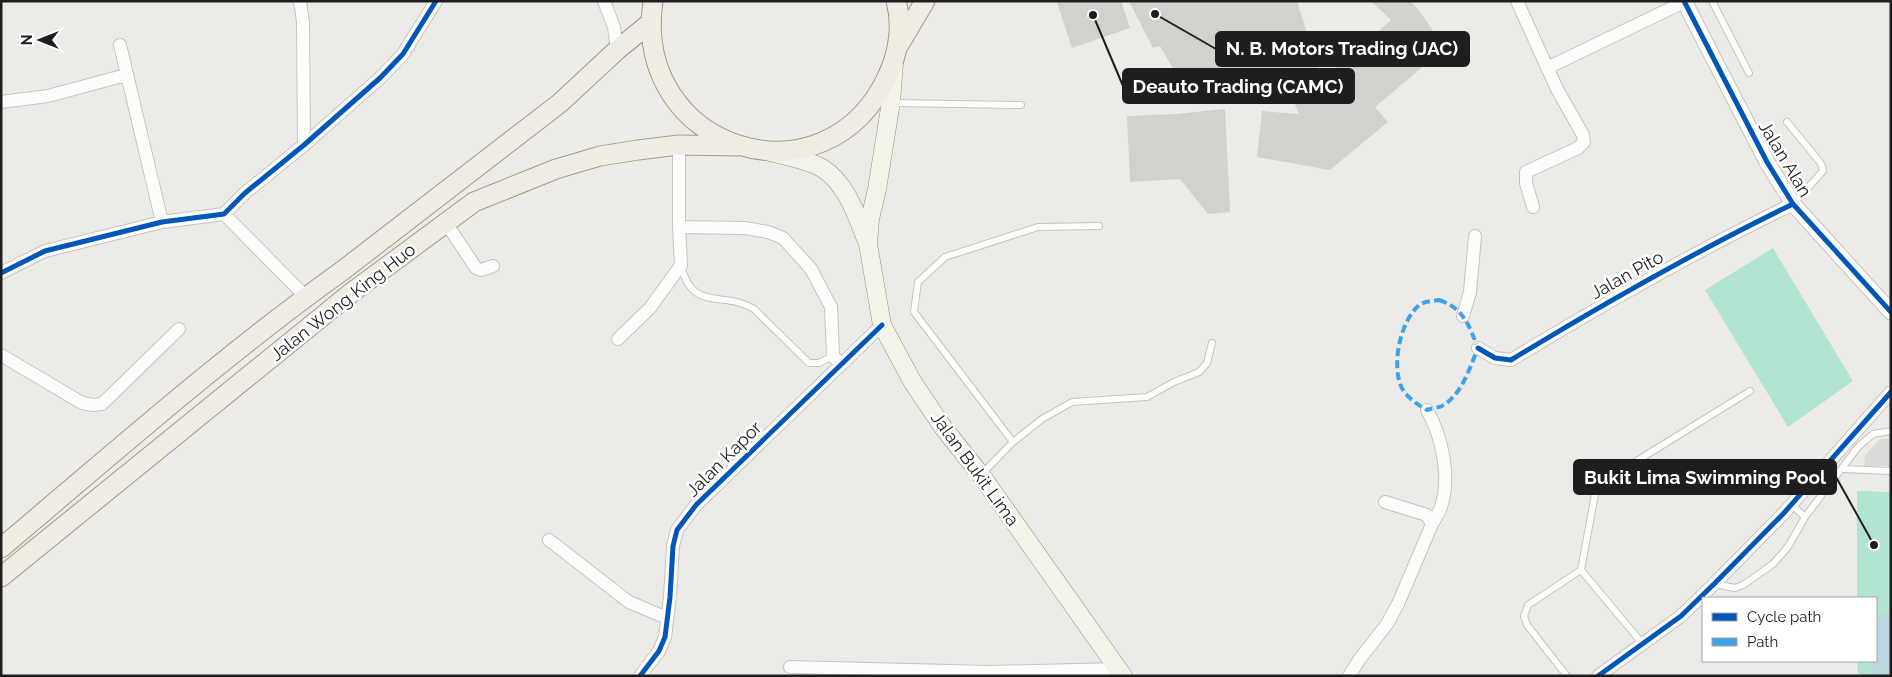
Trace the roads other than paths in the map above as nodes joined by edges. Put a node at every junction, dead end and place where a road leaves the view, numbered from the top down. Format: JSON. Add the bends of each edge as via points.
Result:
{"nodes":[{"id":1,"x":300,"y":1,"type":"edge"},
{"id":2,"x":436,"y":1,"type":"edge"},
{"id":3,"x":604,"y":1,"type":"edge"},
{"id":4,"x":653,"y":1,"type":"edge"},
{"id":5,"x":896,"y":1,"type":"edge"},
{"id":6,"x":925,"y":1,"type":"edge"},
{"id":7,"x":1517,"y":1,"type":"edge"},
{"id":8,"x":1684,"y":1,"type":"edge"},
{"id":9,"x":1712,"y":1,"type":"edge"},
{"id":10,"x":650,"y":23,"type":"junction"},
{"id":11,"x":120,"y":45,"type":"dead end"},
{"id":12,"x":617,"y":50,"type":"junction"},
{"id":13,"x":896,"y":55,"type":"junction"},
{"id":14,"x":1547,"y":68,"type":"junction"},
{"id":15,"x":1749,"y":73,"type":"dead end"},
{"id":16,"x":126,"y":75,"type":"junction"},
{"id":17,"x":1,"y":102,"type":"edge"},
{"id":18,"x":891,"y":102,"type":"junction"},
{"id":19,"x":1021,"y":105,"type":"dead end"},
{"id":20,"x":1787,"y":122,"type":"dead end"},
{"id":21,"x":304,"y":145,"type":"junction"},
{"id":22,"x":680,"y":145,"type":"junction"},
{"id":23,"x":738,"y":146,"type":"junction"},
{"id":24,"x":770,"y":152,"type":"junction"},
{"id":25,"x":1793,"y":204,"type":"junction"},
{"id":26,"x":1533,"y":207,"type":"dead end"},
{"id":27,"x":224,"y":214,"type":"junction"},
{"id":28,"x":162,"y":222,"type":"junction"},
{"id":29,"x":446,"y":223,"type":"junction"},
{"id":30,"x":1099,"y":226,"type":"dead end"},
{"id":31,"x":678,"y":227,"type":"junction"},
{"id":32,"x":1475,"y":236,"type":"dead end"},
{"id":33,"x":868,"y":244,"type":"junction"},
{"id":34,"x":681,"y":264,"type":"junction"},
{"id":35,"x":493,"y":266,"type":"dead end"},
{"id":36,"x":1,"y":273,"type":"edge"},
{"id":37,"x":306,"y":297,"type":"junction"},
{"id":38,"x":1891,"y":312,"type":"edge"},
{"id":39,"x":1463,"y":316,"type":"dead end"},
{"id":40,"x":882,"y":325,"type":"junction"},
{"id":41,"x":179,"y":329,"type":"dead end"},
{"id":42,"x":618,"y":339,"type":"dead end"},
{"id":43,"x":1212,"y":343,"type":"dead end"},
{"id":44,"x":1478,"y":348,"type":"dead end"},
{"id":45,"x":1,"y":356,"type":"edge"},
{"id":46,"x":837,"y":360,"type":"junction"},
{"id":47,"x":1750,"y":391,"type":"dead end"},
{"id":48,"x":1891,"y":392,"type":"edge"},
{"id":49,"x":1426,"y":410,"type":"dead end"},
{"id":50,"x":1891,"y":431,"type":"edge"},
{"id":51,"x":1013,"y":442,"type":"junction"},
{"id":52,"x":1843,"y":469,"type":"junction"},
{"id":53,"x":1891,"y":471,"type":"edge"},
{"id":54,"x":981,"y":475,"type":"junction"},
{"id":55,"x":1385,"y":502,"type":"dead end"},
{"id":56,"x":1792,"y":505,"type":"junction"},
{"id":57,"x":1805,"y":517,"type":"junction"},
{"id":58,"x":1432,"y":524,"type":"junction"},
{"id":59,"x":548,"y":540,"type":"dead end"},
{"id":60,"x":1,"y":548,"type":"edge"},
{"id":61,"x":1581,"y":570,"type":"junction"},
{"id":62,"x":1,"y":577,"type":"edge"},
{"id":63,"x":1714,"y":584,"type":"junction"},
{"id":64,"x":667,"y":618,"type":"junction"},
{"id":65,"x":1642,"y":643,"type":"junction"},
{"id":66,"x":790,"y":667,"type":"dead end"},
{"id":67,"x":1120,"y":672,"type":"edge"},
{"id":68,"x":1024,"y":674,"type":"edge"},
{"id":69,"x":640,"y":676,"type":"edge"},
{"id":70,"x":1349,"y":676,"type":"edge"},
{"id":71,"x":1566,"y":676,"type":"edge"},
{"id":72,"x":1598,"y":676,"type":"edge"}],
"edges":[{"from":1,"to":21,"type":"street"},
{"from":2,"to":21,"type":"street","via":[[404,54]]},
{"from":3,"to":12,"type":"street","via":[[614,27]]},
{"from":4,"to":10,"type":"main road"},
{"from":5,"to":13,"type":"main road"},
{"from":6,"to":13,"type":"main road"},
{"from":7,"to":14,"type":"street"},
{"from":8,"to":14,"type":"street"},
{"from":8,"to":25,"type":"street","name":"Jalan Alan","via":[[1767,162]]},
{"from":9,"to":15,"type":"lane"},
{"from":10,"to":12,"type":"main road","name":"Jalan Wong King Huo"},
{"from":10,"to":23,"type":"main road","via":[[655,63],[674,100],[702,128]]},
{"from":11,"to":16,"type":"street"},
{"from":12,"to":37,"type":"main road","name":"Jalan Wong King Huo","via":[[560,103]]},
{"from":13,"to":18,"type":"main road"},
{"from":13,"to":24,"type":"main road","via":[[880,92],[860,118],[833,137],[803,148]]},
{"from":14,"to":26,"type":"street","via":[[1584,142],[1578,148],[1526,172]]},
{"from":16,"to":17,"type":"street","via":[[48,96]]},
{"from":16,"to":28,"type":"street"},
{"from":18,"to":19,"type":"lane"},
{"from":18,"to":33,"type":"main road"},
{"from":20,"to":25,"type":"lane","via":[[1823,171]]},
{"from":21,"to":27,"type":"street"},
{"from":22,"to":23,"type":"main road","name":"Jalan Wong King Huo"},
{"from":22,"to":29,"type":"main road","name":"Jalan Wong King Huo","via":[[600,156],[556,169],[474,202]]},
{"from":22,"to":31,"type":"street"},
{"from":23,"to":24,"type":"main road"},
{"from":24,"to":33,"type":"main road","via":[[821,168],[838,183],[852,204]]},
{"from":25,"to":38,"type":"street","name":"Jalan Alan"},
{"from":25,"to":44,"type":"street","name":"Jalan Pito","via":[[1665,269],[1511,360],[1495,358]]},
{"from":27,"to":28,"type":"street"},
{"from":27,"to":37,"type":"street"},
{"from":28,"to":36,"type":"street","via":[[45,251]]},
{"from":29,"to":35,"type":"street","via":[[476,268],[481,270]]},
{"from":29,"to":62,"type":"main road","name":"Jalan Wong King Huo","via":[[351,293]]},
{"from":30,"to":51,"type":"lane","via":[[1038,228],[959,252],[945,257],[918,282],[914,312]]},
{"from":31,"to":34,"type":"street"},
{"from":31,"to":46,"type":"street","via":[[745,228],[783,238],[811,269],[831,307]]},
{"from":32,"to":39,"type":"street","via":[[1470,292]]},
{"from":33,"to":40,"type":"main road","name":"Jalan Bukit Lima"},
{"from":34,"to":42,"type":"street","via":[[650,308]]},
{"from":34,"to":46,"type":"lane","via":[[684,278],[697,295],[746,304],[809,363]]},
{"from":37,"to":60,"type":"main road","name":"Jalan Wong King Huo"},
{"from":40,"to":46,"type":"street","name":"Jalan Kapor"},
{"from":40,"to":54,"type":"main road","name":"Jalan Bukit Lima","via":[[937,419]]},
{"from":41,"to":45,"type":"street","via":[[102,404],[82,402]]},
{"from":43,"to":51,"type":"lane","via":[[1207,364],[1199,372],[1147,397],[1072,402],[1042,419]]},
{"from":46,"to":64,"type":"street","name":"Jalan Kapor","via":[[696,505],[677,530]]},
{"from":47,"to":61,"type":"lane","via":[[1596,489]]},
{"from":48,"to":56,"type":"street"},
{"from":49,"to":58,"type":"street","via":[[1436,430],[1446,472],[1441,509]]},
{"from":50,"to":52,"type":"lane","via":[[1873,434],[1858,447]]},
{"from":51,"to":54,"type":"lane"},
{"from":52,"to":53,"type":"lane"},
{"from":52,"to":57,"type":"lane"},
{"from":54,"to":67,"type":"main road","name":"Jalan Bukit Lima"},
{"from":55,"to":58,"type":"street","via":[[1427,515]]},
{"from":56,"to":57,"type":"lane"},
{"from":56,"to":63,"type":"street"},
{"from":57,"to":63,"type":"lane","via":[[1794,540],[1773,564],[1735,588]]},
{"from":58,"to":70,"type":"street","via":[[1398,604]]},
{"from":59,"to":64,"type":"street","via":[[629,602]]},
{"from":61,"to":65,"type":"lane"},
{"from":61,"to":71,"type":"lane","via":[[1525,609],[1527,626]]},
{"from":63,"to":65,"type":"street","via":[[1681,616]]},
{"from":64,"to":69,"type":"street","name":"Jalan Kapor","via":[[665,637],[659,651]]},
{"from":65,"to":72,"type":"street"},
{"from":66,"to":68,"type":"street"},
{"from":67,"to":68,"type":"street"}]}
